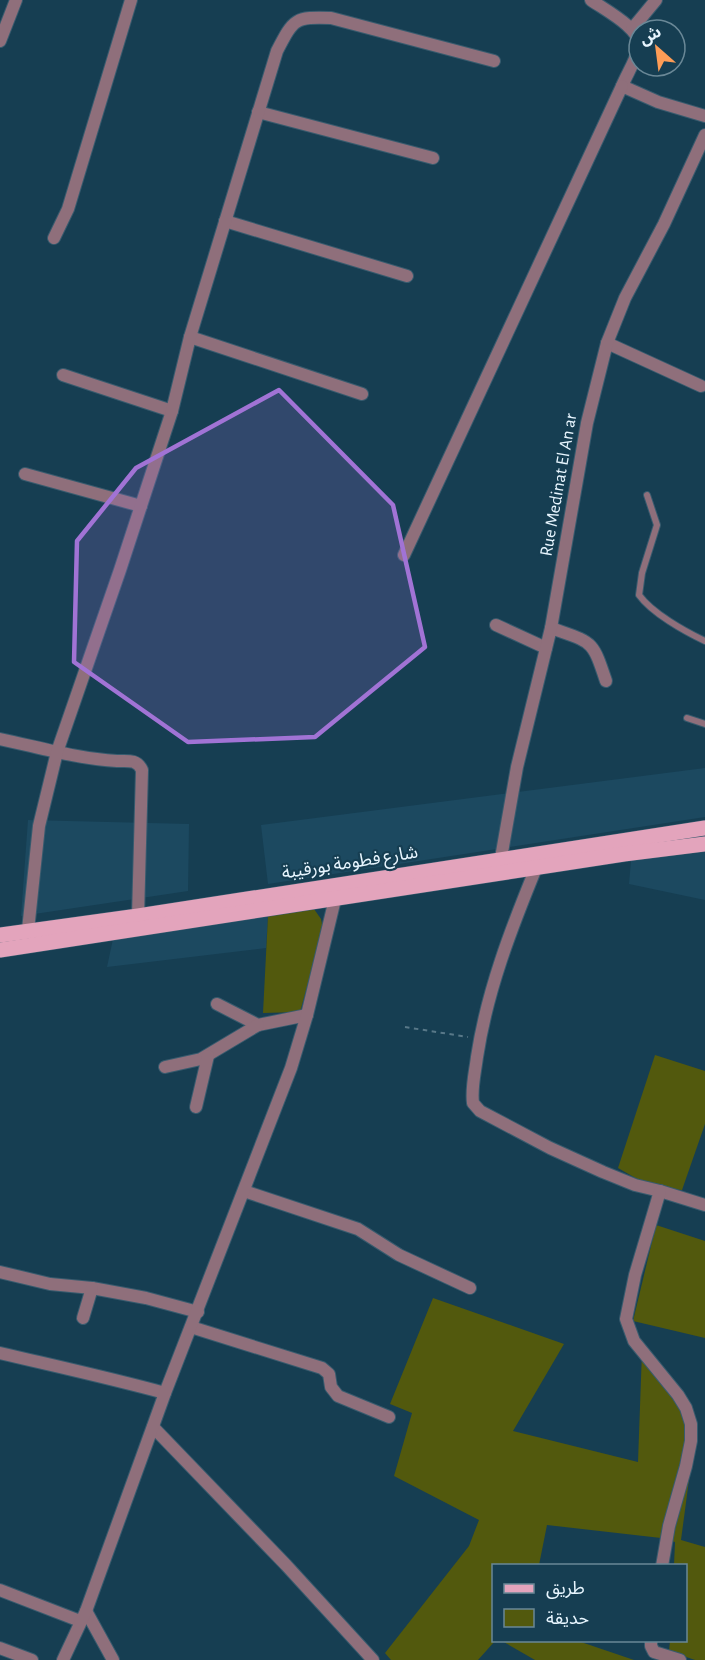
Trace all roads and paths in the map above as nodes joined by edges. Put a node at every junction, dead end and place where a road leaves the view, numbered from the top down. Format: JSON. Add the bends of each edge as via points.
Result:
{"nodes":[{"id":1,"x":16,"y":0,"type":"edge"},
{"id":2,"x":131,"y":0,"type":"edge"},
{"id":3,"x":591,"y":0,"type":"edge"},
{"id":4,"x":656,"y":0,"type":"edge"},
{"id":5,"x":641,"y":18,"type":"edge"},
{"id":6,"x":627,"y":25,"type":"edge"},
{"id":7,"x":0,"y":41,"type":"edge"},
{"id":8,"x":495,"y":61,"type":"dead end"},
{"id":9,"x":627,"y":75,"type":"edge"},
{"id":10,"x":622,"y":86,"type":"junction"},
{"id":11,"x":258,"y":112,"type":"junction"},
{"id":12,"x":705,"y":116,"type":"edge"},
{"id":13,"x":705,"y":135,"type":"edge"},
{"id":14,"x":433,"y":158,"type":"dead end"},
{"id":15,"x":225,"y":221,"type":"junction"},
{"id":16,"x":54,"y":238,"type":"dead end"},
{"id":17,"x":407,"y":276,"type":"dead end"},
{"id":18,"x":190,"y":337,"type":"junction"},
{"id":19,"x":607,"y":343,"type":"junction"},
{"id":20,"x":63,"y":375,"type":"dead end"},
{"id":21,"x":701,"y":386,"type":"dead end"},
{"id":22,"x":362,"y":394,"type":"dead end"},
{"id":23,"x":172,"y":411,"type":"junction"},
{"id":24,"x":25,"y":474,"type":"dead end"},
{"id":25,"x":647,"y":495,"type":"dead end"},
{"id":26,"x":141,"y":506,"type":"junction"},
{"id":27,"x":404,"y":555,"type":"dead end"},
{"id":28,"x":496,"y":625,"type":"dead end"},
{"id":29,"x":552,"y":628,"type":"junction"},
{"id":30,"x":705,"y":640,"type":"edge"},
{"id":31,"x":546,"y":648,"type":"junction"},
{"id":32,"x":606,"y":681,"type":"dead end"},
{"id":33,"x":687,"y":718,"type":"dead end"},
{"id":34,"x":705,"y":724,"type":"edge"},
{"id":35,"x":0,"y":739,"type":"edge"},
{"id":36,"x":57,"y":752,"type":"junction"},
{"id":37,"x":705,"y":828,"type":"edge"},
{"id":38,"x":705,"y":844,"type":"edge"},
{"id":39,"x":501,"y":858,"type":"junction"},
{"id":40,"x":536,"y":868,"type":"junction"},
{"id":41,"x":336,"y":892,"type":"junction"},
{"id":42,"x":138,"y":916,"type":"junction"},
{"id":43,"x":28,"y":930,"type":"junction"},
{"id":44,"x":0,"y":935,"type":"edge"},
{"id":45,"x":0,"y":950,"type":"edge"},
{"id":46,"x":217,"y":1004,"type":"dead end"},
{"id":47,"x":307,"y":1015,"type":"junction"},
{"id":48,"x":258,"y":1025,"type":"junction"},
{"id":49,"x":405,"y":1027,"type":"dead end"},
{"id":50,"x":480,"y":1039,"type":"junction"},
{"id":51,"x":208,"y":1056,"type":"junction"},
{"id":52,"x":165,"y":1067,"type":"dead end"},
{"id":53,"x":196,"y":1107,"type":"dead end"},
{"id":54,"x":244,"y":1191,"type":"junction"},
{"id":55,"x":660,"y":1191,"type":"junction"},
{"id":56,"x":705,"y":1205,"type":"edge"},
{"id":57,"x":0,"y":1272,"type":"edge"},
{"id":58,"x":92,"y":1288,"type":"junction"},
{"id":59,"x":470,"y":1288,"type":"dead end"},
{"id":60,"x":198,"y":1312,"type":"junction"},
{"id":61,"x":83,"y":1318,"type":"dead end"},
{"id":62,"x":191,"y":1327,"type":"junction"},
{"id":63,"x":0,"y":1353,"type":"edge"},
{"id":64,"x":165,"y":1393,"type":"junction"},
{"id":65,"x":389,"y":1417,"type":"dead end"},
{"id":66,"x":153,"y":1427,"type":"junction"},
{"id":67,"x":662,"y":1564,"type":"edge"},
{"id":68,"x":0,"y":1590,"type":"edge"},
{"id":69,"x":83,"y":1616,"type":"junction"},
{"id":70,"x":651,"y":1642,"type":"edge"},
{"id":71,"x":0,"y":1647,"type":"edge"},
{"id":72,"x":32,"y":1660,"type":"edge"},
{"id":73,"x":63,"y":1660,"type":"edge"},
{"id":74,"x":113,"y":1660,"type":"edge"},
{"id":75,"x":373,"y":1660,"type":"edge"},
{"id":76,"x":680,"y":1660,"type":"edge"}],
"edges":[{"from":1,"to":7,"type":"street"},
{"from":2,"to":16,"type":"street","via":[[69,209]]},
{"from":3,"to":6,"type":"street"},
{"from":4,"to":5,"type":"street"},
{"from":8,"to":11,"type":"street","via":[[331,18],[303,18],[289,27]]},
{"from":9,"to":10,"type":"street"},
{"from":10,"to":12,"type":"street"},
{"from":10,"to":27,"type":"street"},
{"from":11,"to":14,"type":"street"},
{"from":11,"to":15,"type":"street"},
{"from":13,"to":19,"type":"street","name":"Rue Medinat El An ar"},
{"from":15,"to":17,"type":"street"},
{"from":15,"to":18,"type":"street"},
{"from":18,"to":22,"type":"street"},
{"from":18,"to":23,"type":"street"},
{"from":19,"to":21,"type":"street"},
{"from":19,"to":29,"type":"street","name":"Rue Medinat El An ar","via":[[587,423]]},
{"from":20,"to":23,"type":"street"},
{"from":23,"to":26,"type":"street"},
{"from":24,"to":26,"type":"street"},
{"from":25,"to":30,"type":"lane","via":[[657,525],[639,595],[646,605]]},
{"from":26,"to":36,"type":"street"},
{"from":28,"to":31,"type":"street"},
{"from":29,"to":31,"type":"street","name":"Rue Medinat El An ar"},
{"from":29,"to":32,"type":"street","via":[[586,640],[597,652]]},
{"from":31,"to":39,"type":"street","name":"Rue Medinat El An ar"},
{"from":33,"to":34,"type":"lane"},
{"from":35,"to":36,"type":"street"},
{"from":36,"to":42,"type":"street","via":[[134,761],[142,770]]},
{"from":36,"to":43,"type":"street","via":[[39,826]]},
{"from":37,"to":39,"type":"main road","name":"شارع فطومة بورقيبة"},
{"from":38,"to":40,"type":"main road","name":"شارع فطومة بورقيبة"},
{"from":39,"to":41,"type":"main road","name":"شارع فطومة بورقيبة"},
{"from":40,"to":41,"type":"main road","name":"شارع فطومة بورقيبة"},
{"from":40,"to":50,"type":"street","via":[[505,943]]},
{"from":41,"to":42,"type":"main road","name":"شارع فطومة بورقيبة"},
{"from":41,"to":45,"type":"main road","name":"شارع فطومة بورقيبة"},
{"from":41,"to":47,"type":"street"},
{"from":42,"to":43,"type":"main road","name":"شارع فطومة بورقيبة"},
{"from":43,"to":44,"type":"main road","name":"شارع فطومة بورقيبة"},
{"from":46,"to":48,"type":"street"},
{"from":47,"to":48,"type":"street"},
{"from":47,"to":54,"type":"street"},
{"from":48,"to":51,"type":"street"},
{"from":49,"to":50,"type":"path"},
{"from":50,"to":55,"type":"street","via":[[472,1097],[475,1107],[550,1148],[635,1185]]},
{"from":51,"to":52,"type":"street"},
{"from":51,"to":53,"type":"street"},
{"from":54,"to":59,"type":"street","via":[[358,1229],[399,1255]]},
{"from":54,"to":60,"type":"street"},
{"from":55,"to":56,"type":"street"},
{"from":55,"to":67,"type":"street","via":[[626,1319],[634,1341],[678,1395],[691,1424],[686,1466]]},
{"from":57,"to":58,"type":"street","via":[[50,1284]]},
{"from":58,"to":60,"type":"street"},
{"from":58,"to":61,"type":"street"},
{"from":60,"to":62,"type":"street"},
{"from":62,"to":64,"type":"street"},
{"from":62,"to":65,"type":"street","via":[[322,1368],[329,1374],[331,1387],[338,1396]]},
{"from":63,"to":64,"type":"street"},
{"from":64,"to":66,"type":"street"},
{"from":66,"to":69,"type":"street"},
{"from":66,"to":75,"type":"street"},
{"from":68,"to":69,"type":"street"},
{"from":69,"to":73,"type":"street"},
{"from":69,"to":74,"type":"street"},
{"from":70,"to":76,"type":"street","via":[[654,1652]]},
{"from":71,"to":72,"type":"street"}]}
